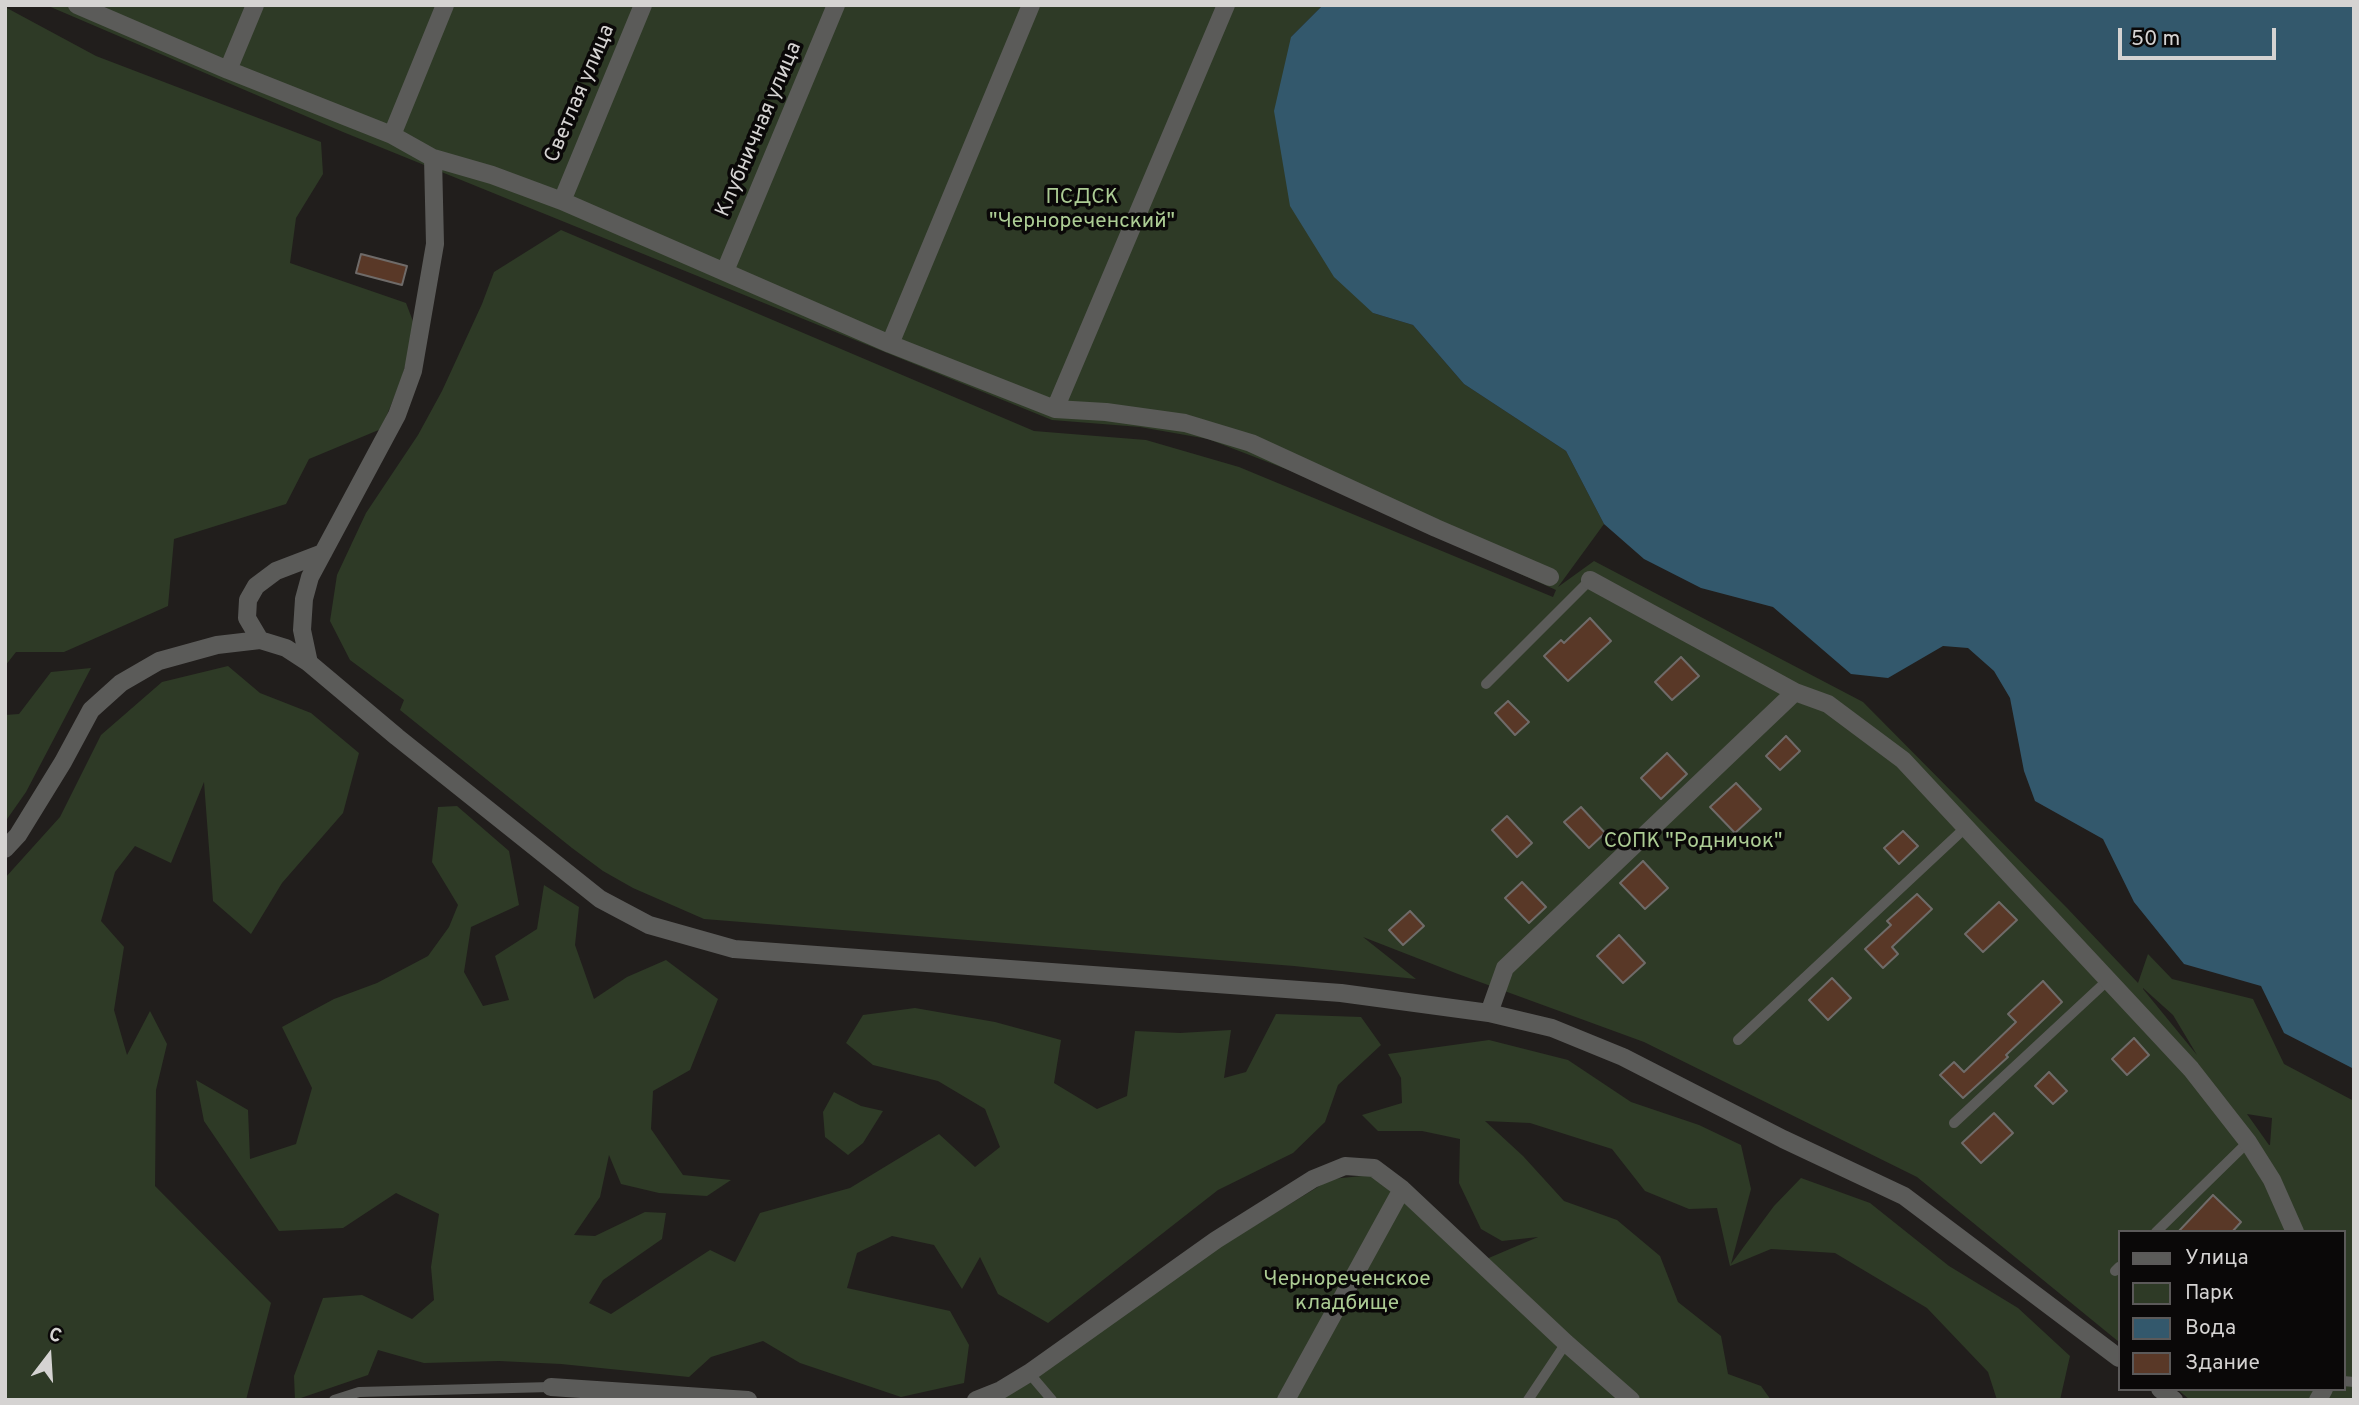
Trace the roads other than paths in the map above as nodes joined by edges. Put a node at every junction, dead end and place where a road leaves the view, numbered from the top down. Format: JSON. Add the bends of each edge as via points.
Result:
{"nodes":[{"id":1,"x":77,"y":5,"type":"edge"},
{"id":2,"x":255,"y":5,"type":"edge"},
{"id":3,"x":446,"y":5,"type":"edge"},
{"id":4,"x":643,"y":5,"type":"edge"},
{"id":5,"x":836,"y":5,"type":"edge"},
{"id":6,"x":1031,"y":5,"type":"edge"},
{"id":7,"x":1226,"y":5,"type":"edge"},
{"id":8,"x":228,"y":70,"type":"junction"},
{"id":9,"x":392,"y":135,"type":"junction"},
{"id":10,"x":433,"y":158,"type":"junction"},
{"id":11,"x":562,"y":201,"type":"junction"},
{"id":12,"x":725,"y":271,"type":"junction"},
{"id":13,"x":890,"y":344,"type":"junction"},
{"id":14,"x":1055,"y":409,"type":"junction"},
{"id":15,"x":323,"y":553,"type":"junction"},
{"id":16,"x":1550,"y":577,"type":"dead end"},
{"id":17,"x":1590,"y":580,"type":"joint"},
{"id":18,"x":260,"y":640,"type":"junction"},
{"id":19,"x":309,"y":663,"type":"junction"},
{"id":20,"x":1486,"y":684,"type":"dead end"},
{"id":21,"x":1795,"y":692,"type":"junction"},
{"id":22,"x":1965,"y":828,"type":"junction"},
{"id":23,"x":5,"y":849,"type":"edge"},
{"id":24,"x":2109,"y":979,"type":"junction"},
{"id":25,"x":1489,"y":1013,"type":"junction"},
{"id":26,"x":1738,"y":1040,"type":"dead end"},
{"id":27,"x":1954,"y":1123,"type":"dead end"},
{"id":28,"x":2248,"y":1142,"type":"junction"},
{"id":29,"x":1402,"y":1189,"type":"junction"},
{"id":30,"x":2158,"y":1230,"type":"edge"},
{"id":31,"x":2294,"y":1230,"type":"edge"},
{"id":32,"x":1566,"y":1343,"type":"junction"},
{"id":33,"x":2118,"y":1357,"type":"edge"},
{"id":34,"x":1029,"y":1373,"type":"junction"},
{"id":35,"x":551,"y":1387,"type":"joint"},
{"id":36,"x":334,"y":1400,"type":"edge"},
{"id":37,"x":748,"y":1400,"type":"edge"},
{"id":38,"x":976,"y":1400,"type":"edge"},
{"id":39,"x":1052,"y":1400,"type":"edge"},
{"id":40,"x":1286,"y":1400,"type":"edge"},
{"id":41,"x":1528,"y":1400,"type":"edge"},
{"id":42,"x":1631,"y":1400,"type":"edge"}],
"edges":[{"from":1,"to":8,"type":"street"},
{"from":2,"to":8,"type":"street"},
{"from":3,"to":9,"type":"street"},
{"from":4,"to":11,"type":"street","name":"Светлая улица"},
{"from":5,"to":12,"type":"street","name":"Клубничная улица"},
{"from":6,"to":13,"type":"street"},
{"from":7,"to":14,"type":"street"},
{"from":8,"to":9,"type":"street"},
{"from":9,"to":10,"type":"street"},
{"from":10,"to":11,"type":"street"},
{"from":10,"to":15,"type":"street","via":[[435,244],[413,371],[397,415]]},
{"from":11,"to":12,"type":"street"},
{"from":12,"to":13,"type":"street"},
{"from":13,"to":14,"type":"street"},
{"from":14,"to":16,"type":"street","via":[[1185,423],[1251,443]]},
{"from":15,"to":18,"type":"street","via":[[276,571],[256,586],[248,600],[247,618]]},
{"from":15,"to":19,"type":"street","via":[[304,599],[302,630]]},
{"from":17,"to":20,"type":"lane"},
{"from":17,"to":21,"type":"street"},
{"from":18,"to":19,"type":"street","via":[[286,648]]},
{"from":18,"to":23,"type":"street","via":[[217,645],[159,661],[121,682],[91,710],[63,762]]},
{"from":19,"to":25,"type":"street","via":[[600,899],[649,925],[698,940],[734,949],[1340,993]]},
{"from":21,"to":22,"type":"street","via":[[1828,704],[1903,760]]},
{"from":21,"to":25,"type":"street","via":[[1505,968]]},
{"from":22,"to":24,"type":"street"},
{"from":22,"to":26,"type":"lane"},
{"from":24,"to":27,"type":"lane"},
{"from":24,"to":28,"type":"street","via":[[2191,1069]]},
{"from":25,"to":33,"type":"street","via":[[1552,1028],[1623,1058],[1904,1196]]},
{"from":28,"to":30,"type":"lane"},
{"from":28,"to":31,"type":"street","via":[[2272,1180]]},
{"from":29,"to":32,"type":"street"},
{"from":29,"to":34,"type":"street","via":[[1374,1168],[1345,1166],[1313,1178],[1216,1240]]},
{"from":29,"to":40,"type":"street"},
{"from":32,"to":41,"type":"lane"},
{"from":32,"to":42,"type":"street"},
{"from":34,"to":38,"type":"street"},
{"from":34,"to":39,"type":"lane"},
{"from":35,"to":36,"type":"lane","via":[[359,1392]]},
{"from":35,"to":37,"type":"street"}]}
